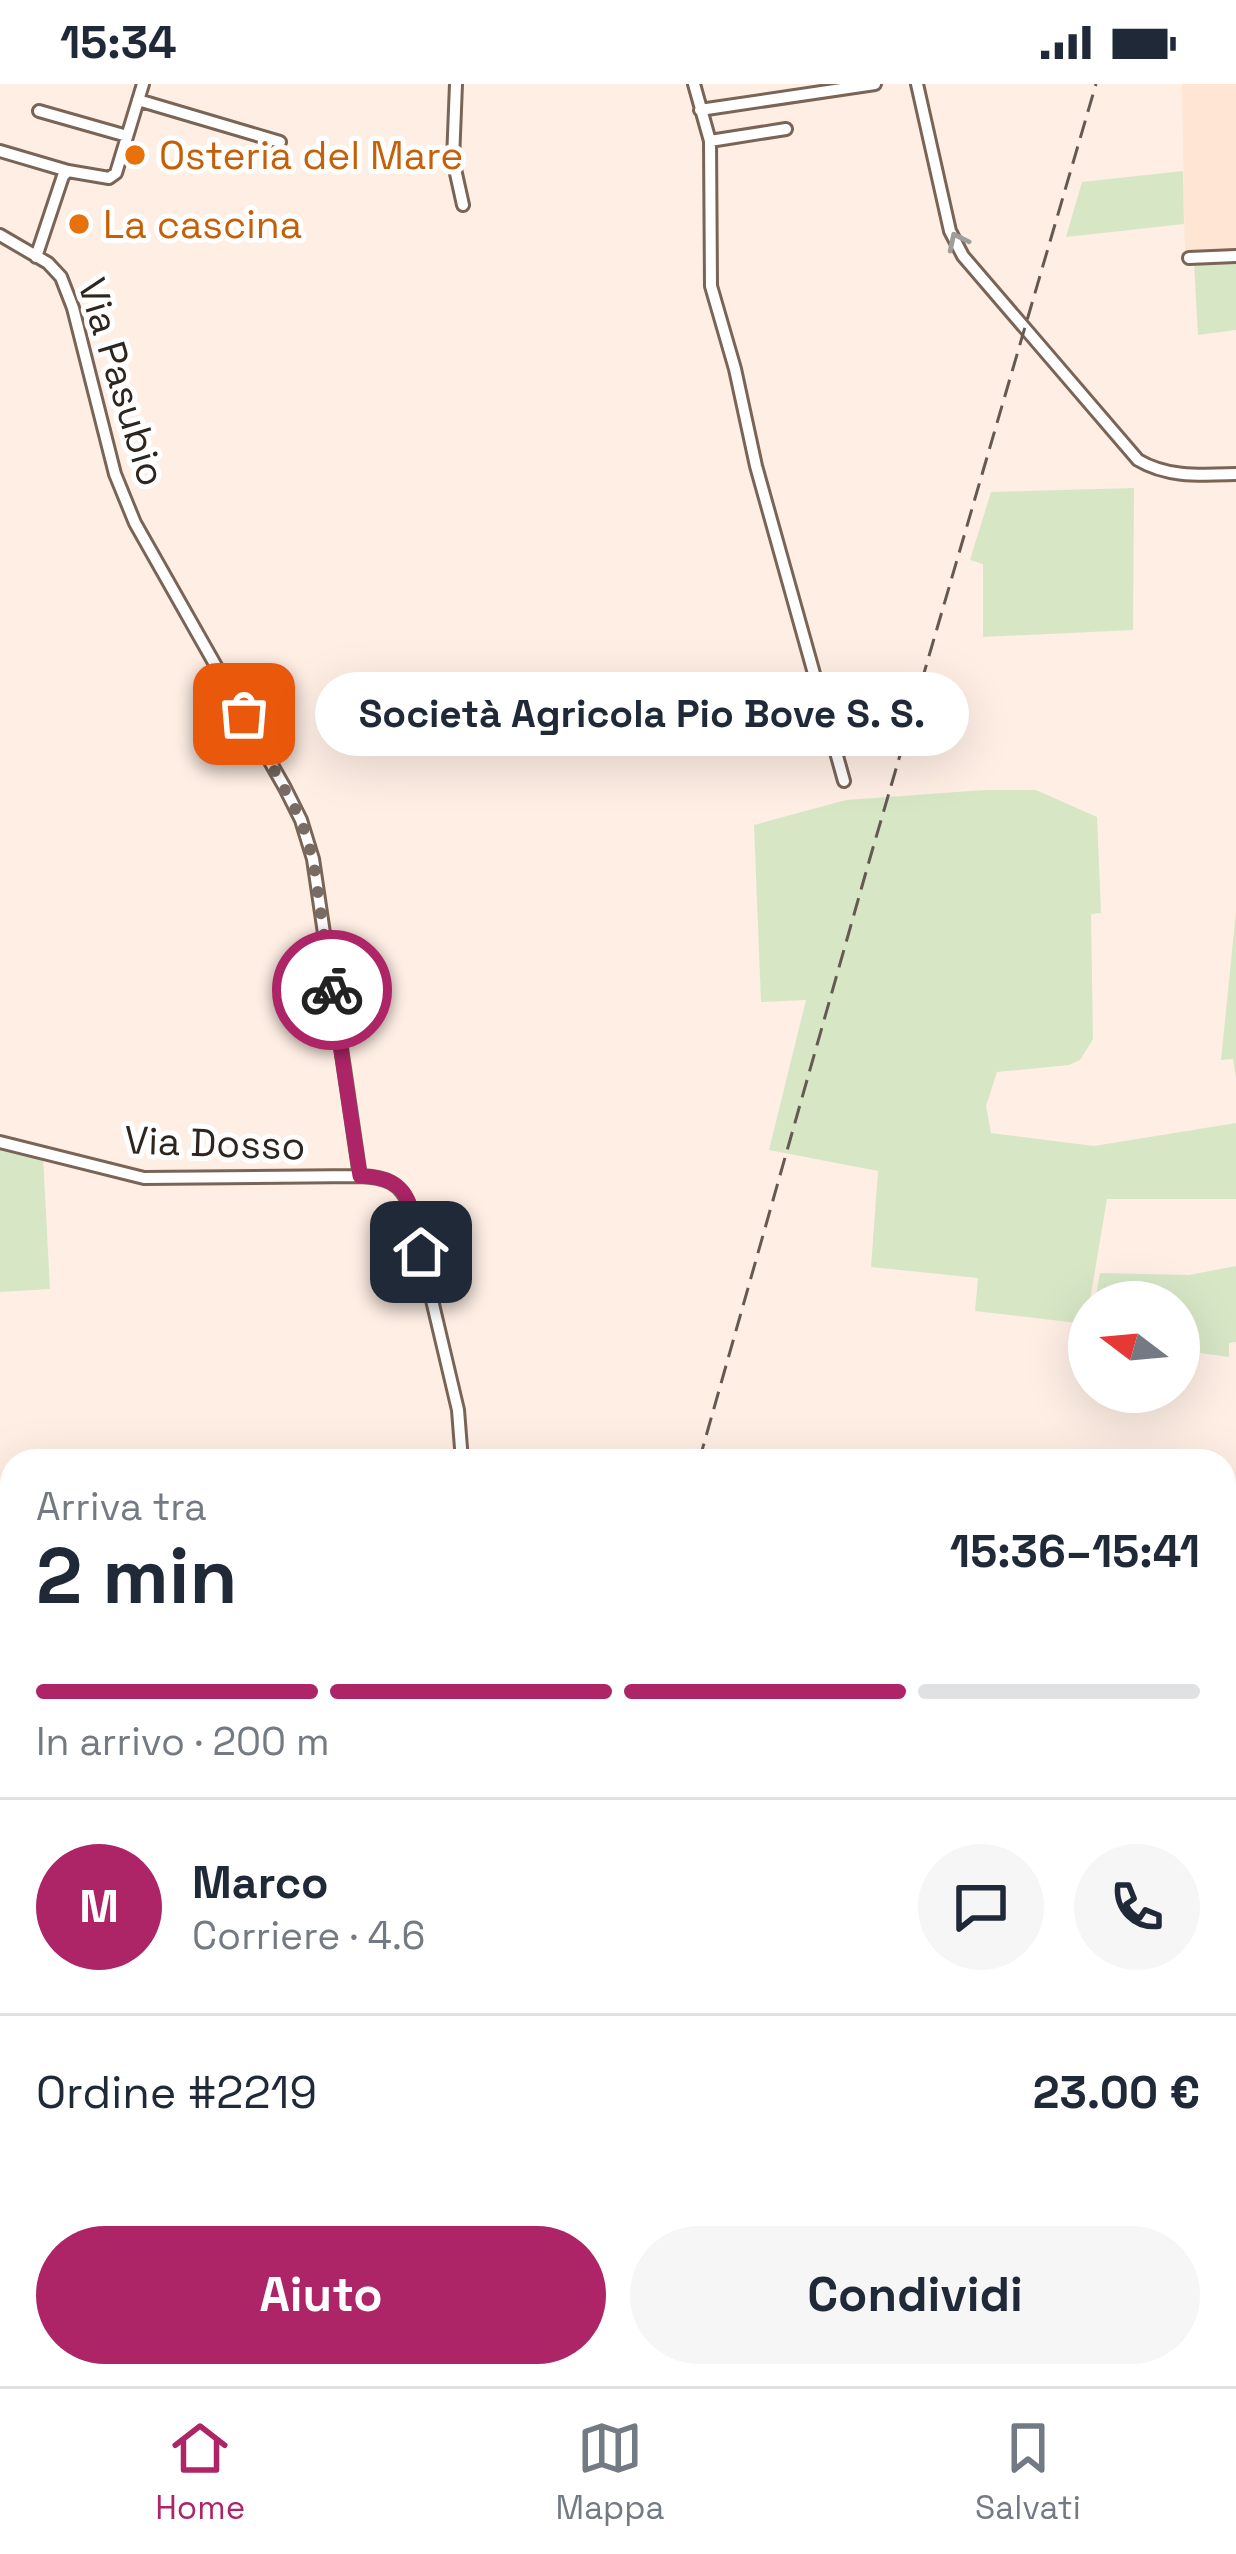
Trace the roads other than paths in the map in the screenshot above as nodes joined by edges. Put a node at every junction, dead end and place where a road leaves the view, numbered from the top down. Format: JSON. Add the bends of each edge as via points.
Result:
{"nodes":[{"id":1,"x":143,"y":84,"type":"edge"},
{"id":2,"x":456,"y":84,"type":"edge"},
{"id":3,"x":694,"y":84,"type":"edge"},
{"id":4,"x":875,"y":84,"type":"edge"},
{"id":5,"x":917,"y":84,"type":"edge"},
{"id":6,"x":138,"y":100,"type":"junction"},
{"id":7,"x":700,"y":110,"type":"junction"},
{"id":8,"x":39,"y":111,"type":"dead end"},
{"id":9,"x":786,"y":129,"type":"dead end"},
{"id":10,"x":128,"y":136,"type":"junction"},
{"id":11,"x":710,"y":141,"type":"junction"},
{"id":12,"x":280,"y":142,"type":"dead end"},
{"id":13,"x":0,"y":151,"type":"edge"},
{"id":14,"x":68,"y":171,"type":"junction"},
{"id":15,"x":463,"y":205,"type":"dead end"},
{"id":16,"x":0,"y":236,"type":"edge"},
{"id":17,"x":1236,"y":256,"type":"edge"},
{"id":18,"x":36,"y":257,"type":"junction"},
{"id":19,"x":1189,"y":258,"type":"dead end"},
{"id":20,"x":1236,"y":474,"type":"edge"},
{"id":21,"x":844,"y":781,"type":"dead end"},
{"id":22,"x":0,"y":1142,"type":"edge"},
{"id":23,"x":360,"y":1176,"type":"junction"},
{"id":24,"x":461,"y":1449,"type":"edge"}],
"edges":[{"from":1,"to":6,"type":"street"},
{"from":2,"to":15,"type":"street","via":[[453,160]]},
{"from":3,"to":7,"type":"street"},
{"from":4,"to":7,"type":"street"},
{"from":20,"to":5,"type":"street","one_way":true,"via":[[1168,472],[1138,460],[955,245]]},
{"from":6,"to":10,"type":"street"},
{"from":6,"to":12,"type":"street"},
{"from":7,"to":11,"type":"street"},
{"from":8,"to":10,"type":"street"},
{"from":9,"to":11,"type":"street"},
{"from":10,"to":14,"type":"street","via":[[109,178]]},
{"from":11,"to":21,"type":"street","via":[[711,286]]},
{"from":13,"to":14,"type":"street"},
{"from":14,"to":18,"type":"street"},
{"from":16,"to":18,"type":"street","name":"Via Pasubio"},
{"from":17,"to":19,"type":"street"},
{"from":18,"to":23,"type":"street","name":"Via Pasubio","via":[[61,277],[73,308],[135,523],[301,820]]},
{"from":22,"to":23,"type":"street","name":"Via Dosso","via":[[144,1178]]},
{"from":23,"to":24,"type":"street","via":[[391,1180],[406,1196]]}]}
